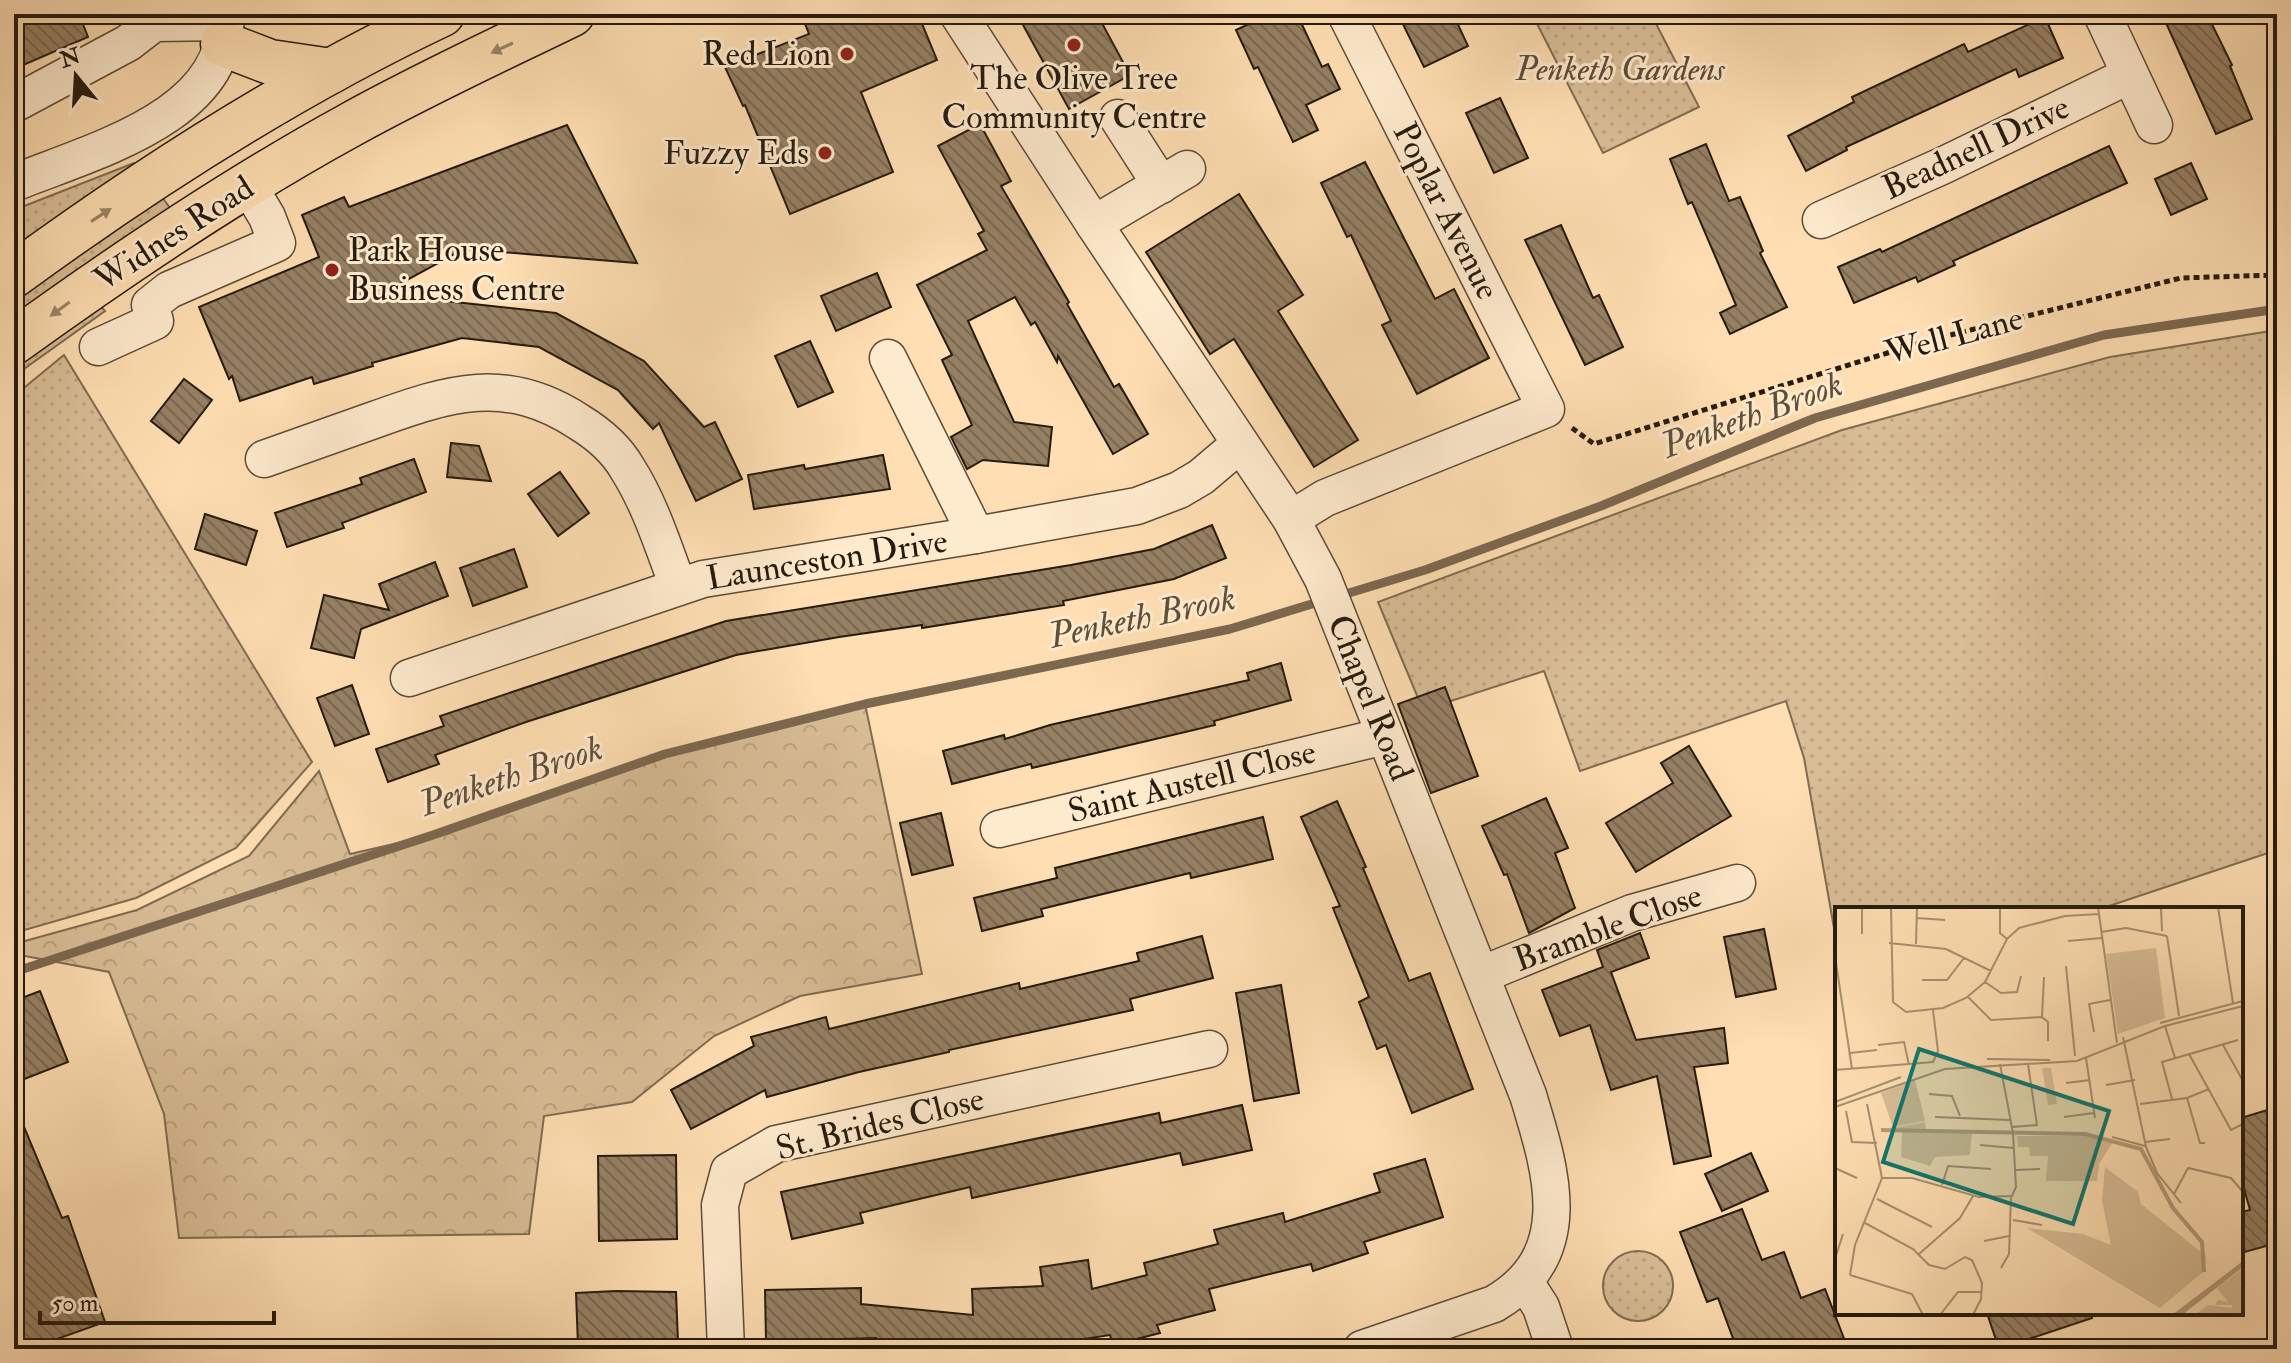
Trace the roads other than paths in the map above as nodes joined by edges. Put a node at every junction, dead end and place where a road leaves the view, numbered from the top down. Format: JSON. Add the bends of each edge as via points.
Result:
{"nodes":[{"id":1,"x":442,"y":14,"type":"edge"},
{"id":2,"x":572,"y":14,"type":"edge"},
{"id":3,"x":958,"y":14,"type":"edge"},
{"id":4,"x":1346,"y":14,"type":"edge"},
{"id":5,"x":2102,"y":14,"type":"edge"},
{"id":6,"x":225,"y":27,"type":"edge"},
{"id":7,"x":331,"y":71,"type":"junction"},
{"id":8,"x":2130,"y":75,"type":"junction"},
{"id":9,"x":14,"y":104,"type":"edge"},
{"id":10,"x":1118,"y":118,"type":"dead end"},
{"id":11,"x":2154,"y":125,"type":"dead end"},
{"id":12,"x":14,"y":183,"type":"edge"},
{"id":13,"x":248,"y":185,"type":"junction"},
{"id":14,"x":1821,"y":220,"type":"dead end"},
{"id":15,"x":1094,"y":224,"type":"junction"},
{"id":16,"x":142,"y":253,"type":"junction"},
{"id":17,"x":14,"y":275,"type":"edge"},
{"id":18,"x":169,"y":290,"type":"junction"},
{"id":19,"x":14,"y":342,"type":"edge"},
{"id":20,"x":98,"y":347,"type":"dead end"},
{"id":21,"x":888,"y":358,"type":"dead end"},
{"id":22,"x":1240,"y":444,"type":"junction"},
{"id":23,"x":264,"y":459,"type":"dead end"},
{"id":24,"x":1291,"y":519,"type":"junction"},
{"id":25,"x":976,"y":535,"type":"junction"},
{"id":26,"x":678,"y":586,"type":"junction"},
{"id":27,"x":409,"y":678,"type":"dead end"},
{"id":28,"x":1385,"y":736,"type":"junction"},
{"id":29,"x":999,"y":829,"type":"dead end"},
{"id":30,"x":1737,"y":883,"type":"dead end"},
{"id":31,"x":1481,"y":975,"type":"junction"},
{"id":32,"x":1209,"y":1049,"type":"dead end"},
{"id":33,"x":1525,"y":1282,"type":"junction"},
{"id":34,"x":726,"y":1349,"type":"edge"},
{"id":35,"x":1362,"y":1349,"type":"edge"},
{"id":36,"x":1555,"y":1349,"type":"edge"}],
"edges":[{"from":1,"to":7,"type":"main road","name":"Widnes Road"},
{"from":2,"to":13,"type":"main road","name":"Widnes Road","one_way":true,"via":[[338,131]]},
{"from":3,"to":15,"type":"street","name":"Chapel Road"},
{"from":4,"to":24,"type":"street","name":"Poplar Avenue","via":[[1546,409],[1325,498]]},
{"from":5,"to":8,"type":"street"},
{"from":6,"to":7,"type":"main road","via":[[270,62]]},
{"from":6,"to":9,"type":"street","via":[[184,20],[154,23],[128,43]]},
{"from":6,"to":12,"type":"street","via":[[218,60],[199,89],[177,108],[139,132]]},
{"from":17,"to":7,"type":"main road","name":"Widnes Road","one_way":true,"via":[[155,179]]},
{"from":8,"to":11,"type":"street"},
{"from":8,"to":14,"type":"street","name":"Beadnell Drive"},
{"from":10,"to":15,"type":"street","via":[[1174,177]]},
{"from":13,"to":16,"type":"main road","name":"Widnes Road"},
{"from":13,"to":18,"type":"street","via":[[277,243]]},
{"from":15,"to":22,"type":"street","name":"Chapel Road"},
{"from":16,"to":18,"type":"street"},
{"from":16,"to":19,"type":"main road","name":"Widnes Road","one_way":true},
{"from":18,"to":20,"type":"street","via":[[150,305],[155,321]]},
{"from":21,"to":25,"type":"street"},
{"from":22,"to":24,"type":"street","name":"Chapel Road"},
{"from":22,"to":25,"type":"street","name":"Launceston Drive","via":[[1201,477],[1148,502]]},
{"from":23,"to":26,"type":"street","via":[[456,394],[500,392],[526,398],[589,429],[625,464]]},
{"from":24,"to":28,"type":"street","name":"Chapel Road","via":[[1323,579]]},
{"from":25,"to":26,"type":"street","name":"Launceston Drive"},
{"from":26,"to":27,"type":"street","name":"Launceston Drive"},
{"from":28,"to":29,"type":"street","name":"Saint Austell Close"},
{"from":28,"to":31,"type":"street","name":"Chapel Road"},
{"from":30,"to":31,"type":"street","name":"Bramble Close","via":[[1632,913]]},
{"from":31,"to":33,"type":"street","name":"Chapel Road","via":[[1548,1160],[1553,1198],[1549,1232]]},
{"from":32,"to":34,"type":"street","name":"St. Brides Close","via":[[776,1144],[729,1171],[720,1205]]},
{"from":33,"to":35,"type":"street","name":"Chapel Road","via":[[1494,1304]]},
{"from":33,"to":36,"type":"street","via":[[1541,1307]]}]}
